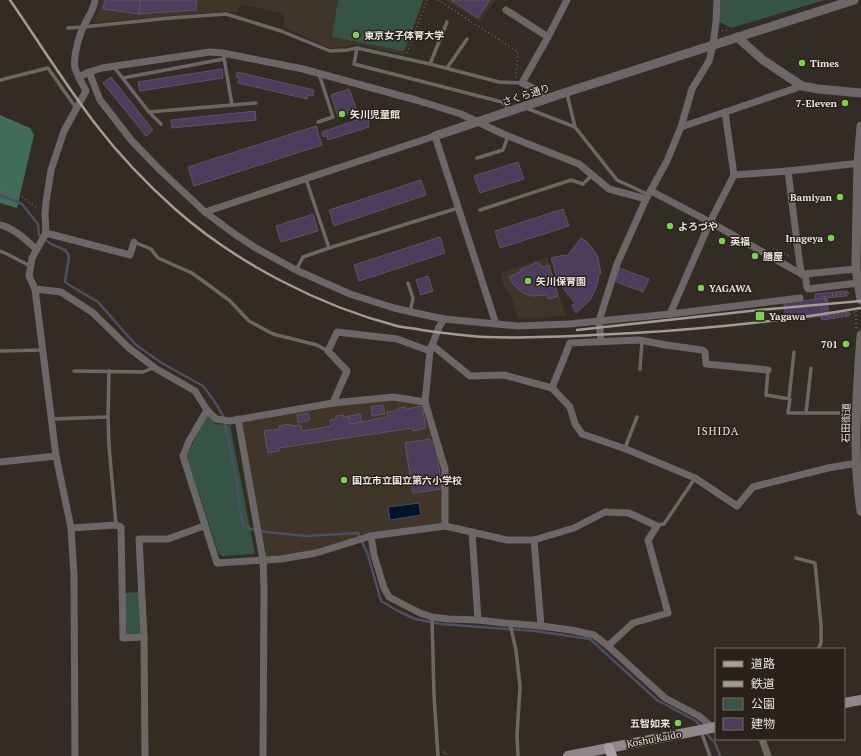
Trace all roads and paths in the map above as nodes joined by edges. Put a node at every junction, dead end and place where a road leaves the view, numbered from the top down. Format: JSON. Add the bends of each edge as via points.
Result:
{"nodes":[{"id":1,"x":95,"y":0,"type":"edge"},
{"id":2,"x":426,"y":0,"type":"edge"},
{"id":3,"x":438,"y":0,"type":"edge"},
{"id":4,"x":567,"y":0,"type":"edge"},
{"id":5,"x":717,"y":0,"type":"edge"},
{"id":6,"x":854,"y":0,"type":"edge"},
{"id":7,"x":842,"y":2,"type":"edge"},
{"id":8,"x":506,"y":10,"type":"dead end"},
{"id":9,"x":447,"y":22,"type":"dead end"},
{"id":10,"x":83,"y":27,"type":"junction"},
{"id":11,"x":68,"y":28,"type":"dead end"},
{"id":12,"x":723,"y":30,"type":"dead end"},
{"id":13,"x":730,"y":30,"type":"dead end"},
{"id":14,"x":548,"y":36,"type":"junction"},
{"id":15,"x":737,"y":37,"type":"junction"},
{"id":16,"x":467,"y":39,"type":"dead end"},
{"id":17,"x":713,"y":45,"type":"junction"},
{"id":18,"x":357,"y":48,"type":"junction"},
{"id":19,"x":224,"y":56,"type":"junction"},
{"id":20,"x":405,"y":58,"type":"junction"},
{"id":21,"x":430,"y":64,"type":"junction"},
{"id":22,"x":113,"y":66,"type":"junction"},
{"id":23,"x":447,"y":68,"type":"junction"},
{"id":24,"x":89,"y":72,"type":"junction"},
{"id":25,"x":318,"y":73,"type":"junction"},
{"id":26,"x":79,"y":77,"type":"junction"},
{"id":27,"x":123,"y":78,"type":"junction"},
{"id":28,"x":0,"y":80,"type":"edge"},
{"id":29,"x":519,"y":83,"type":"junction"},
{"id":30,"x":802,"y":86,"type":"junction"},
{"id":31,"x":567,"y":92,"type":"junction"},
{"id":32,"x":861,"y":93,"type":"edge"},
{"id":33,"x":543,"y":101,"type":"junction"},
{"id":34,"x":256,"y":102,"type":"dead end"},
{"id":35,"x":232,"y":104,"type":"junction"},
{"id":36,"x":523,"y":107,"type":"junction"},
{"id":37,"x":76,"y":108,"type":"junction"},
{"id":38,"x":511,"y":111,"type":"junction"},
{"id":39,"x":149,"y":112,"type":"junction"},
{"id":40,"x":725,"y":112,"type":"junction"},
{"id":41,"x":318,"y":122,"type":"dead end"},
{"id":42,"x":479,"y":122,"type":"junction"},
{"id":43,"x":161,"y":124,"type":"dead end"},
{"id":44,"x":861,"y":126,"type":"edge"},
{"id":45,"x":575,"y":127,"type":"junction"},
{"id":46,"x":681,"y":127,"type":"junction"},
{"id":47,"x":435,"y":136,"type":"junction"},
{"id":48,"x":508,"y":136,"type":"junction"},
{"id":49,"x":477,"y":158,"type":"dead end"},
{"id":50,"x":860,"y":163,"type":"edge"},
{"id":51,"x":788,"y":171,"type":"junction"},
{"id":52,"x":592,"y":175,"type":"junction"},
{"id":53,"x":734,"y":175,"type":"junction"},
{"id":54,"x":306,"y":178,"type":"junction"},
{"id":55,"x":0,"y":189,"type":"edge"},
{"id":56,"x":649,"y":195,"type":"junction"},
{"id":57,"x":458,"y":208,"type":"junction"},
{"id":58,"x":480,"y":210,"type":"dead end"},
{"id":59,"x":205,"y":212,"type":"junction"},
{"id":60,"x":45,"y":214,"type":"junction"},
{"id":61,"x":710,"y":222,"type":"junction"},
{"id":62,"x":0,"y":225,"type":"edge"},
{"id":63,"x":46,"y":233,"type":"junction"},
{"id":64,"x":134,"y":242,"type":"joint"},
{"id":65,"x":38,"y":246,"type":"junction"},
{"id":66,"x":329,"y":248,"type":"junction"},
{"id":67,"x":772,"y":248,"type":"dead end"},
{"id":68,"x":0,"y":251,"type":"edge"},
{"id":69,"x":792,"y":258,"type":"dead end"},
{"id":70,"x":30,"y":266,"type":"junction"},
{"id":71,"x":856,"y":269,"type":"junction"},
{"id":72,"x":296,"y":270,"type":"junction"},
{"id":73,"x":803,"y":274,"type":"junction"},
{"id":74,"x":408,"y":283,"type":"dead end"},
{"id":75,"x":35,"y":289,"type":"junction"},
{"id":76,"x":847,"y":293,"type":"dead end"},
{"id":77,"x":857,"y":293,"type":"edge"},
{"id":78,"x":800,"y":298,"type":"dead end"},
{"id":79,"x":821,"y":309,"type":"dead end"},
{"id":80,"x":826,"y":309,"type":"junction"},
{"id":81,"x":410,"y":312,"type":"junction"},
{"id":82,"x":856,"y":313,"type":"junction"},
{"id":83,"x":670,"y":314,"type":"junction"},
{"id":84,"x":852,"y":316,"type":"dead end"},
{"id":85,"x":444,"y":319,"type":"junction"},
{"id":86,"x":599,"y":321,"type":"junction"},
{"id":87,"x":496,"y":324,"type":"junction"},
{"id":88,"x":858,"y":335,"type":"edge"},
{"id":89,"x":642,"y":340,"type":"junction"},
{"id":90,"x":601,"y":341,"type":"junction"},
{"id":91,"x":431,"y":348,"type":"junction"},
{"id":92,"x":43,"y":350,"type":"junction"},
{"id":93,"x":0,"y":351,"type":"edge"},
{"id":94,"x":328,"y":351,"type":"junction"},
{"id":95,"x":794,"y":352,"type":"dead end"},
{"id":96,"x":154,"y":368,"type":"junction"},
{"id":97,"x":811,"y":368,"type":"dead end"},
{"id":98,"x":640,"y":369,"type":"dead end"},
{"id":99,"x":768,"y":370,"type":"joint"},
{"id":100,"x":74,"y":371,"type":"dead end"},
{"id":101,"x":109,"y":371,"type":"junction"},
{"id":102,"x":552,"y":388,"type":"junction"},
{"id":103,"x":859,"y":394,"type":"edge"},
{"id":104,"x":789,"y":398,"type":"junction"},
{"id":105,"x":425,"y":402,"type":"junction"},
{"id":106,"x":333,"y":403,"type":"junction"},
{"id":107,"x":207,"y":410,"type":"junction"},
{"id":108,"x":856,"y":412,"type":"junction"},
{"id":109,"x":806,"y":413,"type":"junction"},
{"id":110,"x":637,"y":416,"type":"dead end"},
{"id":111,"x":108,"y":417,"type":"junction"},
{"id":112,"x":51,"y":419,"type":"junction"},
{"id":113,"x":238,"y":419,"type":"junction"},
{"id":114,"x":625,"y":448,"type":"junction"},
{"id":115,"x":56,"y":456,"type":"junction"},
{"id":116,"x":0,"y":462,"type":"edge"},
{"id":117,"x":857,"y":463,"type":"junction"},
{"id":118,"x":695,"y":478,"type":"junction"},
{"id":119,"x":861,"y":510,"type":"edge"},
{"id":120,"x":116,"y":525,"type":"junction"},
{"id":121,"x":204,"y":526,"type":"junction"},
{"id":122,"x":445,"y":526,"type":"junction"},
{"id":123,"x":656,"y":526,"type":"junction"},
{"id":124,"x":70,"y":528,"type":"junction"},
{"id":125,"x":472,"y":532,"type":"junction"},
{"id":126,"x":368,"y":537,"type":"junction"},
{"id":127,"x":534,"y":540,"type":"junction"},
{"id":128,"x":796,"y":558,"type":"dead end"},
{"id":129,"x":263,"y":560,"type":"junction"},
{"id":130,"x":432,"y":618,"type":"junction"},
{"id":131,"x":478,"y":620,"type":"junction"},
{"id":132,"x":540,"y":626,"type":"junction"},
{"id":133,"x":511,"y":627,"type":"junction"},
{"id":134,"x":144,"y":637,"type":"junction"},
{"id":135,"x":608,"y":646,"type":"junction"},
{"id":136,"x":818,"y":648,"type":"edge"},
{"id":137,"x":861,"y":700,"type":"edge"},
{"id":138,"x":845,"y":703,"type":"edge"},
{"id":139,"x":710,"y":728,"type":"edge"},
{"id":140,"x":762,"y":740,"type":"edge"},
{"id":141,"x":610,"y":753,"type":"edge"},
{"id":142,"x":75,"y":756,"type":"edge"},
{"id":143,"x":146,"y":756,"type":"edge"},
{"id":144,"x":263,"y":756,"type":"edge"},
{"id":145,"x":438,"y":756,"type":"edge"},
{"id":146,"x":518,"y":756,"type":"edge"},
{"id":147,"x":568,"y":756,"type":"edge"},
{"id":148,"x":710,"y":756,"type":"edge"},
{"id":149,"x":768,"y":756,"type":"edge"}],
"edges":[{"from":1,"to":10,"type":"street"},
{"from":2,"to":20,"type":"path"},
{"from":3,"to":29,"type":"path","via":[[518,52]]},
{"from":4,"to":14,"type":"street"},
{"from":5,"to":17,"type":"street"},
{"from":6,"to":7,"type":"street","name":"さくら通り"},
{"from":7,"to":15,"type":"street","name":"さくら通り"},
{"from":8,"to":14,"type":"street"},
{"from":9,"to":21,"type":"lane"},
{"from":10,"to":11,"type":"lane"},
{"from":10,"to":18,"type":"lane","via":[[226,14],[281,31],[330,51]]},
{"from":10,"to":26,"type":"street","via":[[75,62]]},
{"from":12,"to":13,"type":"path"},
{"from":14,"to":29,"type":"street"},
{"from":15,"to":17,"type":"street","name":"さくら通り"},
{"from":15,"to":30,"type":"street","via":[[763,60]]},
{"from":16,"to":23,"type":"lane"},
{"from":17,"to":31,"type":"street","name":"さくら通り"},
{"from":17,"to":46,"type":"street","via":[[709,61],[692,89]]},
{"from":18,"to":20,"type":"lane"},
{"from":18,"to":38,"type":"lane","via":[[354,64],[502,102]]},
{"from":19,"to":22,"type":"street","via":[[210,52]]},
{"from":19,"to":25,"type":"street"},
{"from":19,"to":27,"type":"lane"},
{"from":19,"to":35,"type":"lane"},
{"from":20,"to":21,"type":"lane"},
{"from":21,"to":23,"type":"lane"},
{"from":22,"to":24,"type":"street"},
{"from":22,"to":27,"type":"lane"},
{"from":23,"to":29,"type":"lane","via":[[499,82]]},
{"from":24,"to":26,"type":"street"},
{"from":24,"to":59,"type":"street","via":[[100,100],[132,141]]},
{"from":25,"to":41,"type":"lane","via":[[333,117]]},
{"from":25,"to":42,"type":"street","via":[[416,100]]},
{"from":26,"to":37,"type":"street","via":[[86,91]]},
{"from":27,"to":39,"type":"lane"},
{"from":28,"to":37,"type":"lane","via":[[48,68]]},
{"from":29,"to":33,"type":"street","via":[[542,92]]},
{"from":30,"to":32,"type":"street"},
{"from":30,"to":40,"type":"street"},
{"from":31,"to":33,"type":"street","name":"さくら通り"},
{"from":31,"to":45,"type":"lane"},
{"from":33,"to":36,"type":"street","name":"さくら通り"},
{"from":34,"to":35,"type":"lane"},
{"from":35,"to":39,"type":"lane"},
{"from":36,"to":38,"type":"street","name":"さくら通り"},
{"from":36,"to":45,"type":"lane"},
{"from":37,"to":60,"type":"street","via":[[64,131],[51,170]]},
{"from":38,"to":42,"type":"street","name":"さくら通り"},
{"from":39,"to":43,"type":"lane"},
{"from":40,"to":46,"type":"street"},
{"from":40,"to":53,"type":"street"},
{"from":42,"to":47,"type":"street","name":"さくら通り"},
{"from":42,"to":48,"type":"street"},
{"from":44,"to":50,"type":"street"},
{"from":45,"to":56,"type":"lane","via":[[617,180]]},
{"from":46,"to":56,"type":"street"},
{"from":47,"to":54,"type":"street","name":"さくら通り"},
{"from":47,"to":57,"type":"street"},
{"from":48,"to":49,"type":"lane","via":[[503,150]]},
{"from":48,"to":52,"type":"street","via":[[579,164]]},
{"from":50,"to":51,"type":"street"},
{"from":50,"to":71,"type":"street"},
{"from":51,"to":53,"type":"street"},
{"from":51,"to":73,"type":"street"},
{"from":52,"to":56,"type":"street","via":[[609,189]]},
{"from":52,"to":58,"type":"lane","via":[[583,184],[571,180]]},
{"from":53,"to":61,"type":"street"},
{"from":54,"to":59,"type":"street","name":"さくら通り"},
{"from":54,"to":66,"type":"lane"},
{"from":55,"to":60,"type":"path","via":[[17,193]]},
{"from":56,"to":61,"type":"street"},
{"from":56,"to":86,"type":"street","via":[[616,264]]},
{"from":57,"to":66,"type":"lane"},
{"from":57,"to":87,"type":"street"},
{"from":59,"to":72,"type":"street","via":[[256,248]]},
{"from":60,"to":63,"type":"street"},
{"from":61,"to":73,"type":"street"},
{"from":61,"to":83,"type":"street"},
{"from":62,"to":65,"type":"street"},
{"from":63,"to":64,"type":"street","via":[[130,255]]},
{"from":63,"to":65,"type":"street"},
{"from":64,"to":94,"type":"lane","via":[[151,249],[158,258],[192,273],[230,300],[249,321],[273,334],[317,345]]},
{"from":65,"to":70,"type":"street"},
{"from":66,"to":72,"type":"lane","via":[[303,257]]},
{"from":67,"to":69,"type":"path"},
{"from":68,"to":70,"type":"lane"},
{"from":70,"to":75,"type":"street","via":[[29,276]]},
{"from":71,"to":73,"type":"street"},
{"from":71,"to":77,"type":"street"},
{"from":72,"to":81,"type":"street","via":[[350,294]]},
{"from":73,"to":77,"type":"street","via":[[808,289]]},
{"from":74,"to":81,"type":"lane","via":[[413,298]]},
{"from":75,"to":92,"type":"street"},
{"from":75,"to":96,"type":"street","via":[[61,292],[92,312]]},
{"from":76,"to":80,"type":"path","via":[[825,296]]},
{"from":77,"to":82,"type":"path"},
{"from":78,"to":83,"type":"street"},
{"from":79,"to":80,"type":"path"},
{"from":80,"to":82,"type":"path","via":[[826,317]]},
{"from":81,"to":85,"type":"street"},
{"from":82,"to":84,"type":"path"},
{"from":82,"to":88,"type":"path"},
{"from":83,"to":86,"type":"street"},
{"from":85,"to":87,"type":"street"},
{"from":85,"to":91,"type":"street"},
{"from":86,"to":87,"type":"street","via":[[518,326]]},
{"from":86,"to":90,"type":"street"},
{"from":88,"to":103,"type":"street","name":"石田街道"},
{"from":89,"to":90,"type":"street"},
{"from":89,"to":98,"type":"lane"},
{"from":89,"to":99,"type":"street","via":[[702,350],[705,352],[706,364]]},
{"from":90,"to":102,"type":"street","via":[[570,343]]},
{"from":91,"to":94,"type":"street","via":[[397,340],[337,332]]},
{"from":91,"to":102,"type":"street","via":[[470,376],[504,375]]},
{"from":91,"to":105,"type":"street"},
{"from":92,"to":93,"type":"lane"},
{"from":92,"to":112,"type":"street"},
{"from":94,"to":106,"type":"street","via":[[347,371]]},
{"from":95,"to":104,"type":"lane"},
{"from":96,"to":101,"type":"lane","via":[[142,372]]},
{"from":96,"to":107,"type":"street","via":[[195,391]]},
{"from":97,"to":109,"type":"lane"},
{"from":99,"to":104,"type":"lane","via":[[766,395]]},
{"from":100,"to":101,"type":"lane"},
{"from":101,"to":111,"type":"lane"},
{"from":102,"to":114,"type":"street","via":[[570,407],[575,424],[582,434]]},
{"from":103,"to":108,"type":"street","name":"石田街道"},
{"from":104,"to":109,"type":"lane","via":[[788,413]]},
{"from":105,"to":106,"type":"street","via":[[394,396]]},
{"from":105,"to":122,"type":"street","via":[[445,469]]},
{"from":106,"to":113,"type":"street"},
{"from":107,"to":113,"type":"street","via":[[216,419]]},
{"from":107,"to":121,"type":"street","via":[[183,456]]},
{"from":108,"to":109,"type":"lane"},
{"from":108,"to":117,"type":"street","name":"石田街道"},
{"from":110,"to":114,"type":"lane"},
{"from":111,"to":112,"type":"lane"},
{"from":111,"to":120,"type":"lane"},
{"from":112,"to":115,"type":"street"},
{"from":113,"to":129,"type":"street"},
{"from":114,"to":118,"type":"street"},
{"from":115,"to":116,"type":"street"},
{"from":115,"to":124,"type":"street"},
{"from":117,"to":118,"type":"street","via":[[753,487],[737,506]]},
{"from":117,"to":119,"type":"street","name":"石田街道"},
{"from":118,"to":123,"type":"lane","via":[[664,524]]},
{"from":120,"to":124,"type":"street"},
{"from":120,"to":134,"type":"street","via":[[121,527],[123,638]]},
{"from":121,"to":129,"type":"street","via":[[217,563]]},
{"from":121,"to":134,"type":"street","via":[[168,539],[140,539]]},
{"from":122,"to":125,"type":"street"},
{"from":122,"to":126,"type":"street"},
{"from":123,"to":127,"type":"street","via":[[629,513],[605,512],[574,528]]},
{"from":123,"to":135,"type":"street","via":[[648,540],[668,613],[633,623]]},
{"from":124,"to":142,"type":"street","via":[[74,576]]},
{"from":125,"to":127,"type":"street","via":[[507,540]]},
{"from":125,"to":131,"type":"street"},
{"from":126,"to":129,"type":"street","via":[[316,553]]},
{"from":126,"to":130,"type":"street","via":[[389,597]]},
{"from":127,"to":132,"type":"street"},
{"from":128,"to":136,"type":"lane","via":[[815,563],[821,625]]},
{"from":129,"to":144,"type":"street"},
{"from":130,"to":131,"type":"street"},
{"from":130,"to":145,"type":"lane"},
{"from":131,"to":133,"type":"street"},
{"from":132,"to":133,"type":"street"},
{"from":132,"to":135,"type":"street","via":[[594,635]]},
{"from":133,"to":146,"type":"lane","via":[[520,687]]},
{"from":134,"to":143,"type":"street"},
{"from":135,"to":139,"type":"street","via":[[665,698],[699,716]]},
{"from":137,"to":138,"type":"main road"},
{"from":139,"to":141,"type":"main road","name":"Koshu Kaido"},
{"from":139,"to":148,"type":"lane"},
{"from":140,"to":149,"type":"street"},
{"from":141,"to":147,"type":"main road","name":"Koshu Kaido"}]}
